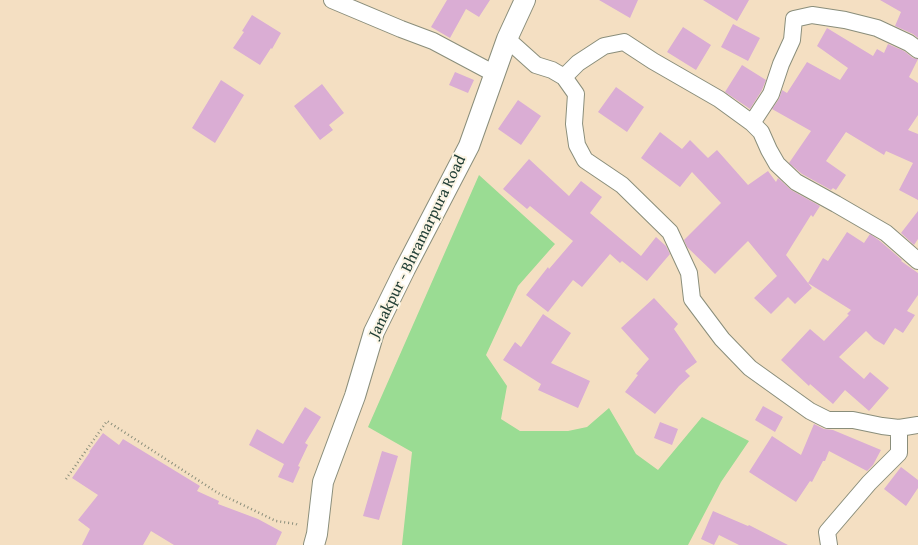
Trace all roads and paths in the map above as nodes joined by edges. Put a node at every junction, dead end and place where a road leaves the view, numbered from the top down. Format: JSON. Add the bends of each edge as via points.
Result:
{"nodes":[{"id":1,"x":332,"y":0,"type":"edge"},
{"id":2,"x":525,"y":0,"type":"edge"},
{"id":3,"x":507,"y":39,"type":"junction"},
{"id":4,"x":918,"y":50,"type":"edge"},
{"id":5,"x":495,"y":74,"type":"junction"},
{"id":6,"x":564,"y":77,"type":"junction"},
{"id":7,"x":752,"y":123,"type":"junction"},
{"id":8,"x":918,"y":262,"type":"edge"},
{"id":9,"x":918,"y":425,"type":"edge"},
{"id":10,"x":899,"y":428,"type":"junction"},
{"id":11,"x":66,"y":479,"type":"dead end"},
{"id":12,"x":315,"y":540,"type":"edge"},
{"id":13,"x":829,"y":545,"type":"edge"}],
"edges":[{"from":1,"to":5,"type":"street","via":[[434,41]]},
{"from":2,"to":3,"type":"street","name":"Janakpur - Bhramarpura Road"},
{"from":3,"to":5,"type":"street","name":"Janakpur - Bhramarpura Road"},
{"from":3,"to":6,"type":"street","via":[[536,65]]},
{"from":4,"to":7,"type":"street","via":[[877,28],[812,15],[794,19],[792,40],[771,94]]},
{"from":5,"to":12,"type":"street","name":"Janakpur - Bhramarpura Road","via":[[468,146],[374,332],[355,396],[323,482]]},
{"from":6,"to":7,"type":"street","via":[[578,63],[604,46],[624,42],[718,99]]},
{"from":6,"to":10,"type":"street","via":[[576,94],[574,124],[577,145],[585,160],[622,185],[670,232],[689,273],[692,299],[722,339],[750,368],[810,411],[828,420],[853,420]]},
{"from":7,"to":8,"type":"street","via":[[761,132],[777,164],[796,182],[886,233]]},
{"from":9,"to":10,"type":"street"},
{"from":10,"to":13,"type":"street","via":[[899,453],[827,532]]},
{"from":11,"to":12,"type":"path","via":[[107,421],[218,493],[276,521],[296,524]]}]}
